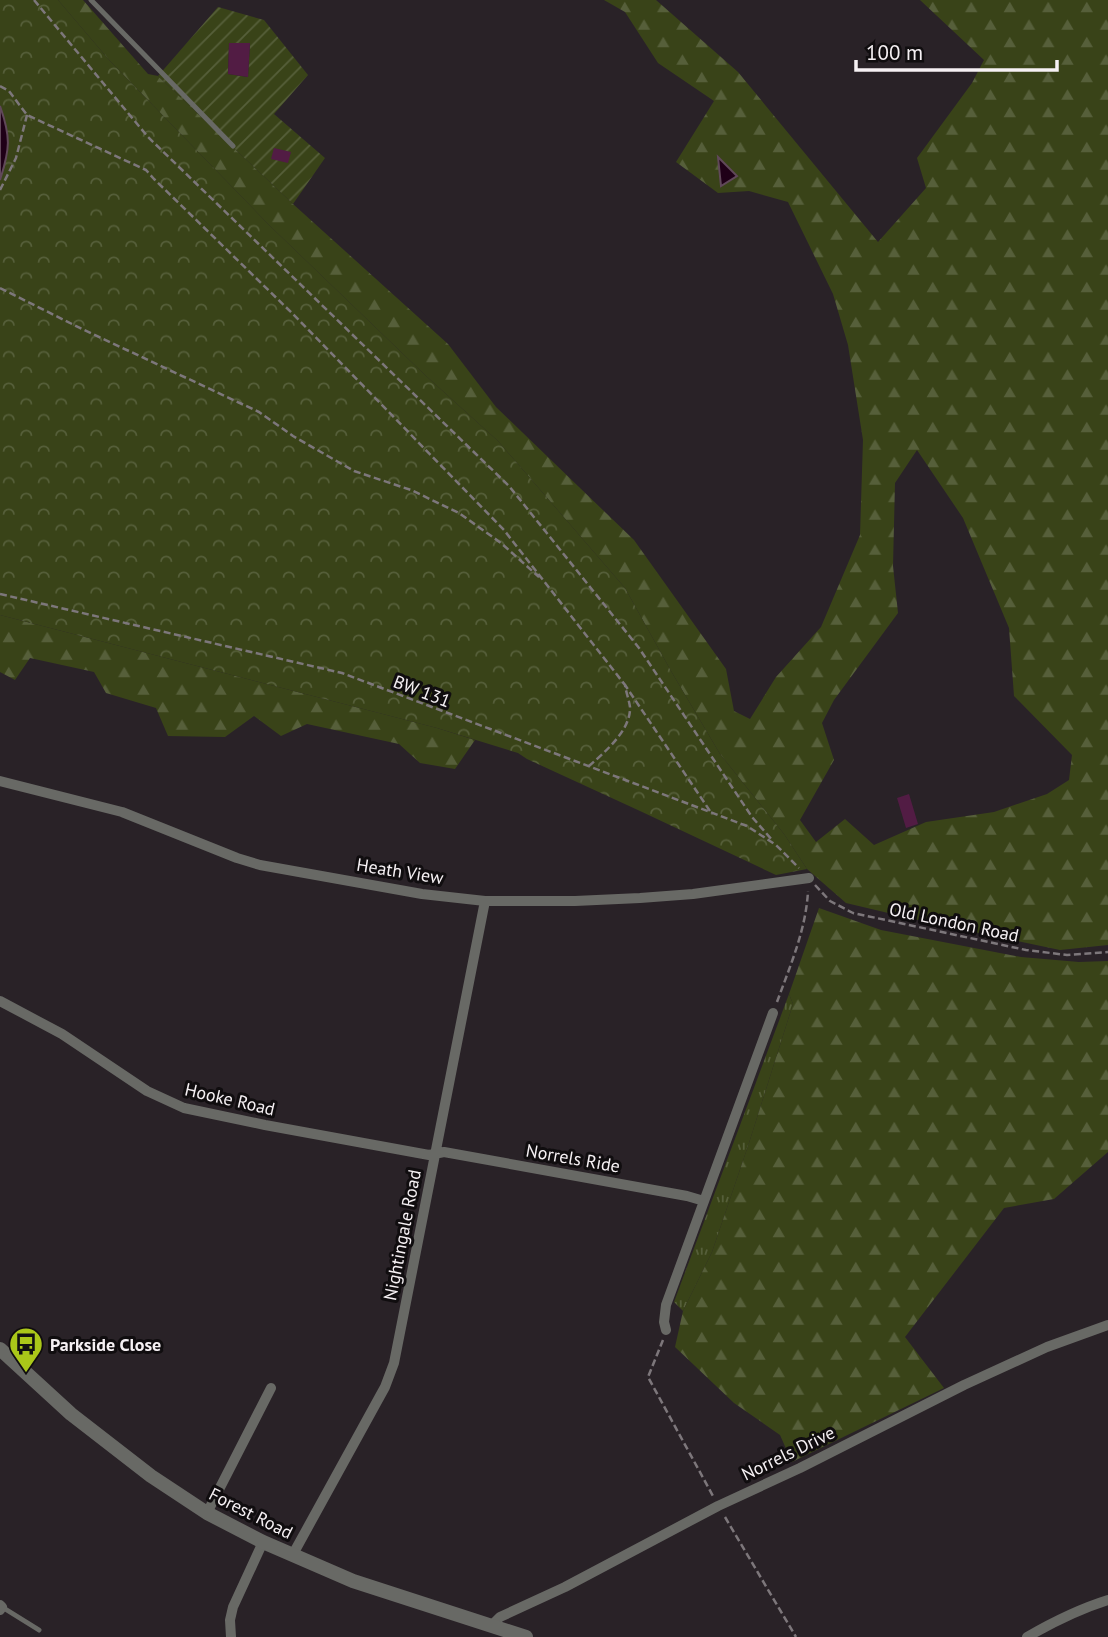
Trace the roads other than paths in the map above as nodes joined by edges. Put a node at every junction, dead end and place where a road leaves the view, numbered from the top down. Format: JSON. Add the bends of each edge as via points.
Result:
{"nodes":[{"id":1,"x":91,"y":0,"type":"edge"},
{"id":2,"x":233,"y":146,"type":"dead end"},
{"id":3,"x":0,"y":780,"type":"edge"},
{"id":4,"x":809,"y":877,"type":"road end"},
{"id":5,"x":485,"y":901,"type":"junction"},
{"id":6,"x":0,"y":1001,"type":"edge"},
{"id":7,"x":773,"y":1013,"type":"road end"},
{"id":8,"x":436,"y":1154,"type":"junction"},
{"id":9,"x":704,"y":1201,"type":"junction"},
{"id":10,"x":1108,"y":1325,"type":"edge"},
{"id":11,"x":666,"y":1330,"type":"road end"},
{"id":12,"x":0,"y":1349,"type":"edge"},
{"id":13,"x":271,"y":1388,"type":"dead end"},
{"id":14,"x":207,"y":1513,"type":"junction"},
{"id":15,"x":263,"y":1542,"type":"junction"},
{"id":16,"x":292,"y":1556,"type":"junction"},
{"id":17,"x":1108,"y":1600,"type":"edge"},
{"id":18,"x":1,"y":1607,"type":"edge"},
{"id":19,"x":491,"y":1626,"type":"junction"},
{"id":20,"x":39,"y":1630,"type":"dead end"},
{"id":21,"x":230,"y":1637,"type":"edge"},
{"id":22,"x":526,"y":1637,"type":"edge"},
{"id":23,"x":1027,"y":1637,"type":"edge"}],
"edges":[{"from":1,"to":2,"type":"lane"},
{"from":3,"to":5,"type":"street","name":"Heath View","via":[[122,812],[260,864]]},
{"from":4,"to":5,"type":"street","name":"Heath View","via":[[640,898]]},
{"from":5,"to":8,"type":"street","name":"Nightingale Road"},
{"from":6,"to":8,"type":"street","name":"Hooke Road","via":[[184,1108]]},
{"from":7,"to":9,"type":"street"},
{"from":8,"to":9,"type":"street","name":"Norrels Ride"},
{"from":8,"to":16,"type":"street","name":"Nightingale Road","via":[[390,1375]]},
{"from":9,"to":11,"type":"street","via":[[666,1305]]},
{"from":10,"to":19,"type":"street","name":"Norrels Drive","via":[[964,1385],[500,1617]]},
{"from":12,"to":14,"type":"street","name":"Forest Road","via":[[71,1414]]},
{"from":13,"to":14,"type":"street"},
{"from":14,"to":15,"type":"street","name":"Forest Road"},
{"from":15,"to":16,"type":"street","name":"Forest Road"},
{"from":15,"to":21,"type":"street","via":[[233,1607]]},
{"from":16,"to":19,"type":"street","name":"Forest Road"},
{"from":17,"to":23,"type":"street","via":[[1062,1617]]},
{"from":18,"to":20,"type":"lane"},
{"from":19,"to":22,"type":"street","name":"Forest Road"}]}
